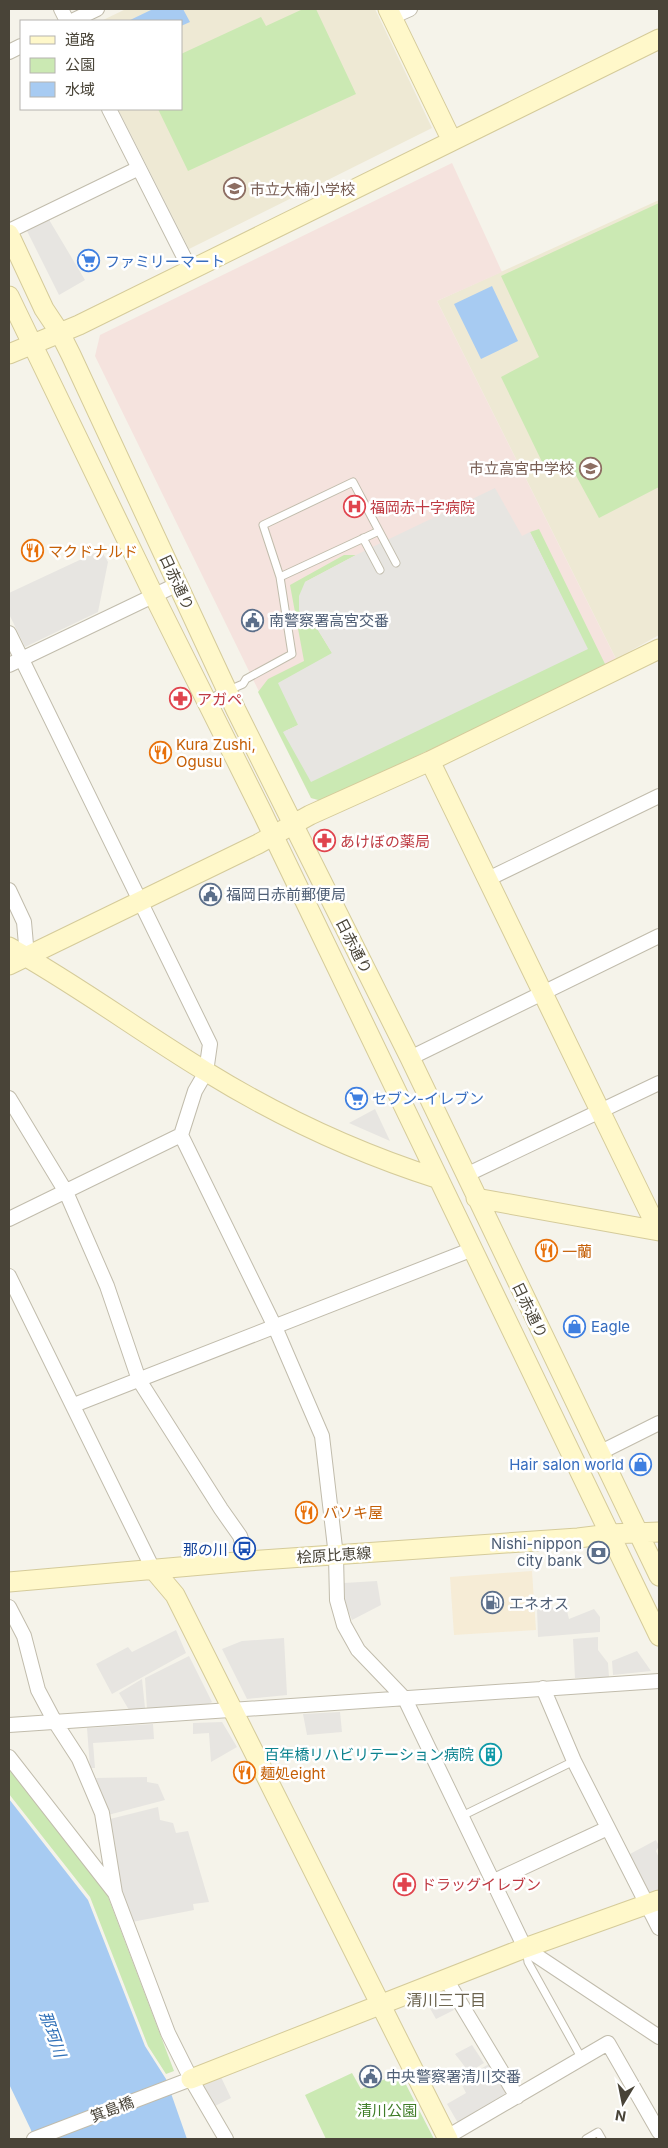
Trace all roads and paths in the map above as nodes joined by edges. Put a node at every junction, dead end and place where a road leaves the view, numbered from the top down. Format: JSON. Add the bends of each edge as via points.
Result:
{"nodes":[{"id":1,"x":97,"y":9,"type":"edge"},
{"id":2,"x":410,"y":9,"type":"edge"},
{"id":3,"x":390,"y":13,"type":"edge"},
{"id":4,"x":74,"y":20,"type":"edge"},
{"id":5,"x":659,"y":39,"type":"edge"},
{"id":6,"x":109,"y":110,"type":"edge"},
{"id":7,"x":452,"y":141,"type":"junction"},
{"id":8,"x":137,"y":169,"type":"junction"},
{"id":9,"x":9,"y":232,"type":"edge"},
{"id":10,"x":190,"y":269,"type":"junction"},
{"id":11,"x":9,"y":296,"type":"edge"},
{"id":12,"x":60,"y":333,"type":"junction"},
{"id":13,"x":34,"y":343,"type":"junction"},
{"id":14,"x":9,"y":354,"type":"edge"},
{"id":15,"x":379,"y":531,"type":"junction"},
{"id":16,"x":364,"y":538,"type":"junction"},
{"id":17,"x":396,"y":563,"type":"dead end"},
{"id":18,"x":380,"y":570,"type":"dead end"},
{"id":19,"x":280,"y":577,"type":"junction"},
{"id":20,"x":178,"y":584,"type":"junction"},
{"id":21,"x":154,"y":596,"type":"junction"},
{"id":22,"x":9,"y":633,"type":"edge"},
{"id":23,"x":659,"y":649,"type":"edge"},
{"id":24,"x":15,"y":662,"type":"edge"},
{"id":25,"x":227,"y":690,"type":"junction"},
{"id":26,"x":206,"y":700,"type":"junction"},
{"id":27,"x":430,"y":761,"type":"junction"},
{"id":28,"x":659,"y":796,"type":"edge"},
{"id":29,"x":292,"y":824,"type":"junction"},
{"id":30,"x":272,"y":836,"type":"junction"},
{"id":31,"x":488,"y":879,"type":"junction"},
{"id":32,"x":9,"y":890,"type":"edge"},
{"id":33,"x":140,"y":901,"type":"junction"},
{"id":34,"x":659,"y":936,"type":"edge"},
{"id":35,"x":9,"y":946,"type":"edge"},
{"id":36,"x":27,"y":956,"type":"junction"},
{"id":37,"x":9,"y":964,"type":"edge"},
{"id":38,"x":544,"y":992,"type":"junction"},
{"id":39,"x":410,"y":1058,"type":"junction"},
{"id":40,"x":206,"y":1072,"type":"junction"},
{"id":41,"x":659,"y":1082,"type":"edge"},
{"id":42,"x":9,"y":1098,"type":"edge"},
{"id":43,"x":601,"y":1111,"type":"junction"},
{"id":44,"x":181,"y":1135,"type":"junction"},
{"id":45,"x":466,"y":1175,"type":"junction"},
{"id":46,"x":439,"y":1178,"type":"junction"},
{"id":47,"x":66,"y":1192,"type":"junction"},
{"id":48,"x":476,"y":1198,"type":"junction"},
{"id":49,"x":9,"y":1219,"type":"edge"},
{"id":50,"x":659,"y":1231,"type":"edge"},
{"id":51,"x":473,"y":1249,"type":"junction"},
{"id":52,"x":9,"y":1276,"type":"edge"},
{"id":53,"x":275,"y":1327,"type":"junction"},
{"id":54,"x":139,"y":1380,"type":"junction"},
{"id":55,"x":74,"y":1405,"type":"junction"},
{"id":56,"x":659,"y":1423,"type":"edge"},
{"id":57,"x":599,"y":1452,"type":"junction"},
{"id":58,"x":659,"y":1532,"type":"edge"},
{"id":59,"x":610,"y":1534,"type":"junction"},
{"id":60,"x":639,"y":1534,"type":"junction"},
{"id":61,"x":336,"y":1556,"type":"junction"},
{"id":62,"x":248,"y":1560,"type":"junction"},
{"id":63,"x":152,"y":1569,"type":"junction"},
{"id":64,"x":659,"y":1576,"type":"edge"},
{"id":65,"x":9,"y":1582,"type":"edge"},
{"id":66,"x":9,"y":1607,"type":"edge"},
{"id":67,"x":659,"y":1636,"type":"edge"},
{"id":68,"x":659,"y":1681,"type":"edge"},
{"id":69,"x":543,"y":1688,"type":"junction"},
{"id":70,"x":405,"y":1698,"type":"junction"},
{"id":71,"x":233,"y":1710,"type":"junction"},
{"id":72,"x":55,"y":1722,"type":"junction"},
{"id":73,"x":9,"y":1725,"type":"edge"},
{"id":74,"x":9,"y":1757,"type":"edge"},
{"id":75,"x":574,"y":1761,"type":"junction"},
{"id":76,"x":462,"y":1816,"type":"junction"},
{"id":77,"x":608,"y":1828,"type":"junction"},
{"id":78,"x":494,"y":1881,"type":"junction"},
{"id":79,"x":115,"y":1893,"type":"junction"},
{"id":80,"x":653,"y":1902,"type":"edge"},
{"id":81,"x":659,"y":1928,"type":"edge"},
{"id":82,"x":526,"y":1948,"type":"junction"},
{"id":83,"x":446,"y":1979,"type":"junction"},
{"id":84,"x":381,"y":2005,"type":"junction"},
{"id":85,"x":659,"y":2037,"type":"edge"},
{"id":86,"x":582,"y":2059,"type":"junction"},
{"id":87,"x":191,"y":2079,"type":"junction"},
{"id":88,"x":517,"y":2097,"type":"junction"},
{"id":89,"x":659,"y":2132,"type":"edge"},
{"id":90,"x":34,"y":2139,"type":"edge"},
{"id":91,"x":226,"y":2139,"type":"edge"},
{"id":92,"x":446,"y":2139,"type":"edge"},
{"id":93,"x":586,"y":2139,"type":"edge"},
{"id":94,"x":602,"y":2139,"type":"edge"}],
"edges":[{"from":1,"to":4,"type":"street"},
{"from":2,"to":3,"type":"street"},
{"from":3,"to":7,"type":"street"},
{"from":5,"to":7,"type":"street"},
{"from":6,"to":8,"type":"street"},
{"from":7,"to":10,"type":"street"},
{"from":8,"to":9,"type":"street"},
{"from":8,"to":10,"type":"street"},
{"from":9,"to":12,"type":"street","name":"日赤通り","via":[[44,309]]},
{"from":10,"to":12,"type":"street"},
{"from":11,"to":13,"type":"street","name":"日赤通り"},
{"from":12,"to":13,"type":"street"},
{"from":12,"to":20,"type":"street","name":"日赤通り"},
{"from":13,"to":14,"type":"street"},
{"from":13,"to":21,"type":"street","name":"日赤通り"},
{"from":15,"to":16,"type":"lane"},
{"from":15,"to":17,"type":"lane"},
{"from":15,"to":19,"type":"lane","via":[[353,482],[263,525]]},
{"from":16,"to":18,"type":"lane"},
{"from":16,"to":19,"type":"lane"},
{"from":19,"to":25,"type":"lane","via":[[292,654],[246,679],[243,684]]},
{"from":20,"to":21,"type":"street"},
{"from":20,"to":25,"type":"street","name":"日赤通り"},
{"from":21,"to":24,"type":"street"},
{"from":21,"to":26,"type":"street","name":"日赤通り"},
{"from":22,"to":24,"type":"street"},
{"from":23,"to":27,"type":"street"},
{"from":24,"to":33,"type":"street"},
{"from":25,"to":26,"type":"lane"},
{"from":25,"to":29,"type":"street","name":"日赤通り"},
{"from":26,"to":30,"type":"street","name":"日赤通り"},
{"from":27,"to":29,"type":"street"},
{"from":27,"to":31,"type":"street"},
{"from":28,"to":31,"type":"street"},
{"from":29,"to":30,"type":"street"},
{"from":29,"to":39,"type":"street","name":"日赤通り"},
{"from":30,"to":33,"type":"street"},
{"from":30,"to":46,"type":"street","name":"日赤通り"},
{"from":31,"to":38,"type":"street"},
{"from":32,"to":36,"type":"street","via":[[24,922]]},
{"from":33,"to":36,"type":"street"},
{"from":33,"to":40,"type":"street","via":[[210,1044]]},
{"from":34,"to":38,"type":"street"},
{"from":35,"to":36,"type":"street"},
{"from":36,"to":37,"type":"street"},
{"from":36,"to":40,"type":"street"},
{"from":38,"to":39,"type":"street"},
{"from":38,"to":43,"type":"street"},
{"from":39,"to":45,"type":"street","name":"日赤通り"},
{"from":40,"to":44,"type":"street"},
{"from":40,"to":46,"type":"street","via":[[316,1131],[392,1164]]},
{"from":41,"to":43,"type":"street"},
{"from":42,"to":47,"type":"street"},
{"from":43,"to":45,"type":"street"},
{"from":43,"to":50,"type":"street"},
{"from":44,"to":47,"type":"street"},
{"from":44,"to":53,"type":"street"},
{"from":45,"to":48,"type":"street","name":"日赤通り"},
{"from":46,"to":51,"type":"street","name":"日赤通り"},
{"from":47,"to":49,"type":"street"},
{"from":47,"to":54,"type":"street","via":[[107,1286]]},
{"from":48,"to":50,"type":"street"},
{"from":48,"to":57,"type":"street","name":"日赤通り"},
{"from":51,"to":53,"type":"street"},
{"from":51,"to":59,"type":"street","name":"日赤通り"},
{"from":52,"to":55,"type":"street"},
{"from":53,"to":54,"type":"street"},
{"from":53,"to":61,"type":"street","via":[[322,1436]]},
{"from":54,"to":55,"type":"street"},
{"from":54,"to":62,"type":"street","via":[[240,1536]]},
{"from":55,"to":63,"type":"street"},
{"from":56,"to":57,"type":"street"},
{"from":57,"to":60,"type":"street","name":"日赤通り"},
{"from":58,"to":60,"type":"street","name":"桧原比恵線"},
{"from":59,"to":60,"type":"street","name":"桧原比恵線"},
{"from":59,"to":61,"type":"street","name":"桧原比恵線"},
{"from":59,"to":67,"type":"street","name":"日赤通り"},
{"from":60,"to":64,"type":"street","name":"日赤通り"},
{"from":61,"to":62,"type":"street","name":"桧原比恵線"},
{"from":61,"to":70,"type":"street","via":[[337,1600],[344,1625],[358,1650]]},
{"from":62,"to":63,"type":"street","name":"桧原比恵線"},
{"from":63,"to":65,"type":"street","name":"桧原比恵線"},
{"from":63,"to":71,"type":"street","via":[[175,1595]]},
{"from":66,"to":72,"type":"street","via":[[24,1636],[38,1690]]},
{"from":68,"to":69,"type":"street"},
{"from":69,"to":70,"type":"street"},
{"from":69,"to":75,"type":"street"},
{"from":70,"to":71,"type":"street"},
{"from":70,"to":76,"type":"street"},
{"from":71,"to":72,"type":"street"},
{"from":71,"to":84,"type":"street"},
{"from":72,"to":73,"type":"street"},
{"from":72,"to":79,"type":"street","via":[[79,1760],[102,1813]]},
{"from":74,"to":79,"type":"street"},
{"from":75,"to":76,"type":"lane"},
{"from":75,"to":77,"type":"street"},
{"from":76,"to":78,"type":"street"},
{"from":77,"to":78,"type":"street"},
{"from":77,"to":80,"type":"street"},
{"from":78,"to":82,"type":"street"},
{"from":79,"to":87,"type":"street","via":[[168,2033]]},
{"from":80,"to":81,"type":"street"},
{"from":80,"to":82,"type":"street"},
{"from":82,"to":83,"type":"street"},
{"from":82,"to":85,"type":"street"},
{"from":82,"to":86,"type":"lane","via":[[528,1962]]},
{"from":83,"to":84,"type":"street"},
{"from":83,"to":88,"type":"street"},
{"from":84,"to":87,"type":"street"},
{"from":84,"to":92,"type":"street"},
{"from":86,"to":88,"type":"street"},
{"from":86,"to":89,"type":"street","via":[[608,2043]]},
{"from":87,"to":90,"type":"street","name":"箕島橋"},
{"from":87,"to":91,"type":"street"},
{"from":88,"to":92,"type":"street"},
{"from":93,"to":94,"type":"lane","via":[[598,2132]]}]}
